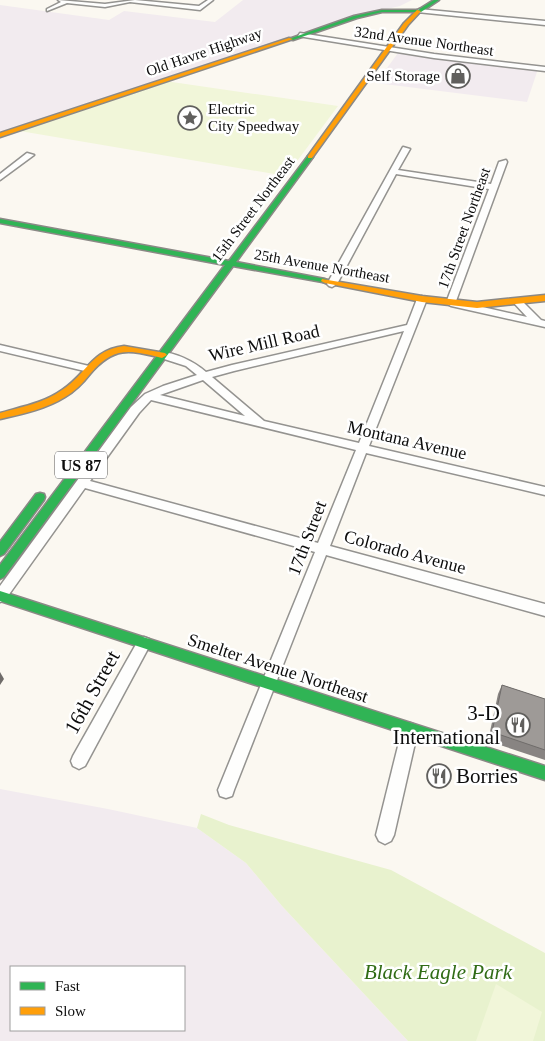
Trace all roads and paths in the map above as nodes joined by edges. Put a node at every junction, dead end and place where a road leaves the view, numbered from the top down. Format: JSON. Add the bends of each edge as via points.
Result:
{"nodes":[{"id":1,"x":63,"y":0,"type":"edge"},
{"id":2,"x":131,"y":0,"type":"edge"},
{"id":3,"x":211,"y":0,"type":"edge"},
{"id":4,"x":437,"y":0,"type":"edge"},
{"id":5,"x":416,"y":5,"type":"edge"},
{"id":6,"x":49,"y":10,"type":"dead end"},
{"id":7,"x":545,"y":23,"type":"edge"},
{"id":8,"x":300,"y":36,"type":"junction"},
{"id":9,"x":385,"y":49,"type":"junction"},
{"id":10,"x":545,"y":69,"type":"edge"},
{"id":11,"x":0,"y":135,"type":"edge"},
{"id":12,"x":406,"y":149,"type":"dead end"},
{"id":13,"x":30,"y":155,"type":"dead end"},
{"id":14,"x":504,"y":162,"type":"dead end"},
{"id":15,"x":394,"y":172,"type":"junction"},
{"id":16,"x":0,"y":178,"type":"edge"},
{"id":17,"x":494,"y":187,"type":"junction"},
{"id":18,"x":0,"y":221,"type":"edge"},
{"id":19,"x":226,"y":264,"type":"junction"},
{"id":20,"x":332,"y":284,"type":"junction"},
{"id":21,"x":545,"y":298,"type":"edge"},
{"id":22,"x":422,"y":299,"type":"junction"},
{"id":23,"x":518,"y":302,"type":"junction"},
{"id":24,"x":457,"y":303,"type":"junction"},
{"id":25,"x":541,"y":323,"type":"edge"},
{"id":26,"x":411,"y":327,"type":"junction"},
{"id":27,"x":0,"y":348,"type":"edge"},
{"id":28,"x":156,"y":354,"type":"junction"},
{"id":29,"x":89,"y":369,"type":"junction"},
{"id":30,"x":206,"y":376,"type":"junction"},
{"id":31,"x":149,"y":396,"type":"junction"},
{"id":32,"x":105,"y":413,"type":"dead end"},
{"id":33,"x":0,"y":416,"type":"edge"},
{"id":34,"x":261,"y":424,"type":"junction"},
{"id":35,"x":362,"y":447,"type":"junction"},
{"id":36,"x":81,"y":483,"type":"junction"},
{"id":37,"x":47,"y":488,"type":"dead end"},
{"id":38,"x":545,"y":490,"type":"edge"},
{"id":39,"x":323,"y":550,"type":"junction"},
{"id":40,"x":0,"y":551,"type":"edge"},
{"id":41,"x":0,"y":574,"type":"edge"},
{"id":42,"x":0,"y":596,"type":"edge"},
{"id":43,"x":545,"y":610,"type":"edge"},
{"id":44,"x":144,"y":643,"type":"junction"},
{"id":45,"x":270,"y":684,"type":"junction"},
{"id":46,"x":410,"y":730,"type":"junction"},
{"id":47,"x":79,"y":761,"type":"dead end"},
{"id":48,"x":545,"y":773,"type":"edge"},
{"id":49,"x":226,"y":790,"type":"dead end"},
{"id":50,"x":386,"y":835,"type":"dead end"}],
"edges":[{"from":1,"to":2,"type":"street","via":[[111,7]]},
{"from":1,"to":6,"type":"street"},
{"from":2,"to":3,"type":"street","via":[[200,8]]},
{"from":4,"to":5,"type":"main road","name":"15th Street Northeast","number":"US 87"},
{"from":5,"to":7,"type":"street"},
{"from":5,"to":8,"type":"main road","name":"Old Havre Highway","via":[[356,17]]},
{"from":5,"to":9,"type":"main road","name":"15th Street Northeast","number":"US 87"},
{"from":8,"to":9,"type":"street","name":"32nd Avenue Northeast"},
{"from":8,"to":11,"type":"main road","name":"Old Havre Highway"},
{"from":9,"to":10,"type":"street","name":"32nd Avenue Northeast"},
{"from":9,"to":19,"type":"main road","name":"15th Street Northeast","number":"US 87"},
{"from":12,"to":15,"type":"street"},
{"from":13,"to":16,"type":"street"},
{"from":14,"to":17,"type":"street","name":"17th Street Northeast"},
{"from":15,"to":17,"type":"street"},
{"from":15,"to":20,"type":"street"},
{"from":17,"to":24,"type":"street","name":"17th Street Northeast"},
{"from":18,"to":19,"type":"main road","name":"25th Avenue Northeast"},
{"from":19,"to":20,"type":"main road","name":"25th Avenue Northeast"},
{"from":19,"to":28,"type":"main road","name":"15th Street Northeast","number":"US 87"},
{"from":20,"to":22,"type":"main road","name":"25th Avenue Northeast"},
{"from":21,"to":23,"type":"main road"},
{"from":22,"to":24,"type":"main road","name":"25th Avenue Northeast"},
{"from":22,"to":26,"type":"street","name":"17th Street"},
{"from":23,"to":24,"type":"main road"},
{"from":23,"to":25,"type":"street"},
{"from":24,"to":25,"type":"street"},
{"from":26,"to":30,"type":"street","name":"Wire Mill Road"},
{"from":26,"to":35,"type":"street","name":"17th Street"},
{"from":27,"to":29,"type":"street"},
{"from":28,"to":29,"type":"main road","name":"Wire Mill Road","via":[[111,350]]},
{"from":28,"to":30,"type":"street","name":"Wire Mill Road","via":[[190,364]]},
{"from":28,"to":32,"type":"main road","number":"US 87"},
{"from":28,"to":41,"type":"main road","number":"US 87"},
{"from":29,"to":33,"type":"main road","name":"Wire Mill Road","via":[[69,390],[52,401]]},
{"from":30,"to":31,"type":"street"},
{"from":30,"to":34,"type":"street","name":"Montana Avenue"},
{"from":31,"to":34,"type":"street","name":"Montana Avenue"},
{"from":31,"to":36,"type":"street"},
{"from":34,"to":35,"type":"street","name":"Montana Avenue"},
{"from":35,"to":38,"type":"street","name":"Montana Avenue"},
{"from":35,"to":39,"type":"street","name":"17th Street"},
{"from":36,"to":39,"type":"street","name":"Colorado Avenue"},
{"from":36,"to":42,"type":"street"},
{"from":37,"to":40,"type":"main road","number":"US 87"},
{"from":39,"to":43,"type":"street","name":"Colorado Avenue"},
{"from":39,"to":45,"type":"street","name":"17th Street"},
{"from":42,"to":44,"type":"main road","name":"Smelter Avenue Northeast"},
{"from":44,"to":45,"type":"main road","name":"Smelter Avenue Northeast"},
{"from":44,"to":47,"type":"street","name":"16th Street"},
{"from":45,"to":46,"type":"main road","name":"Smelter Avenue Northeast"},
{"from":45,"to":49,"type":"street","name":"17th Street"},
{"from":46,"to":48,"type":"main road","name":"Smelter Avenue Northeast"},
{"from":46,"to":50,"type":"street"}]}
